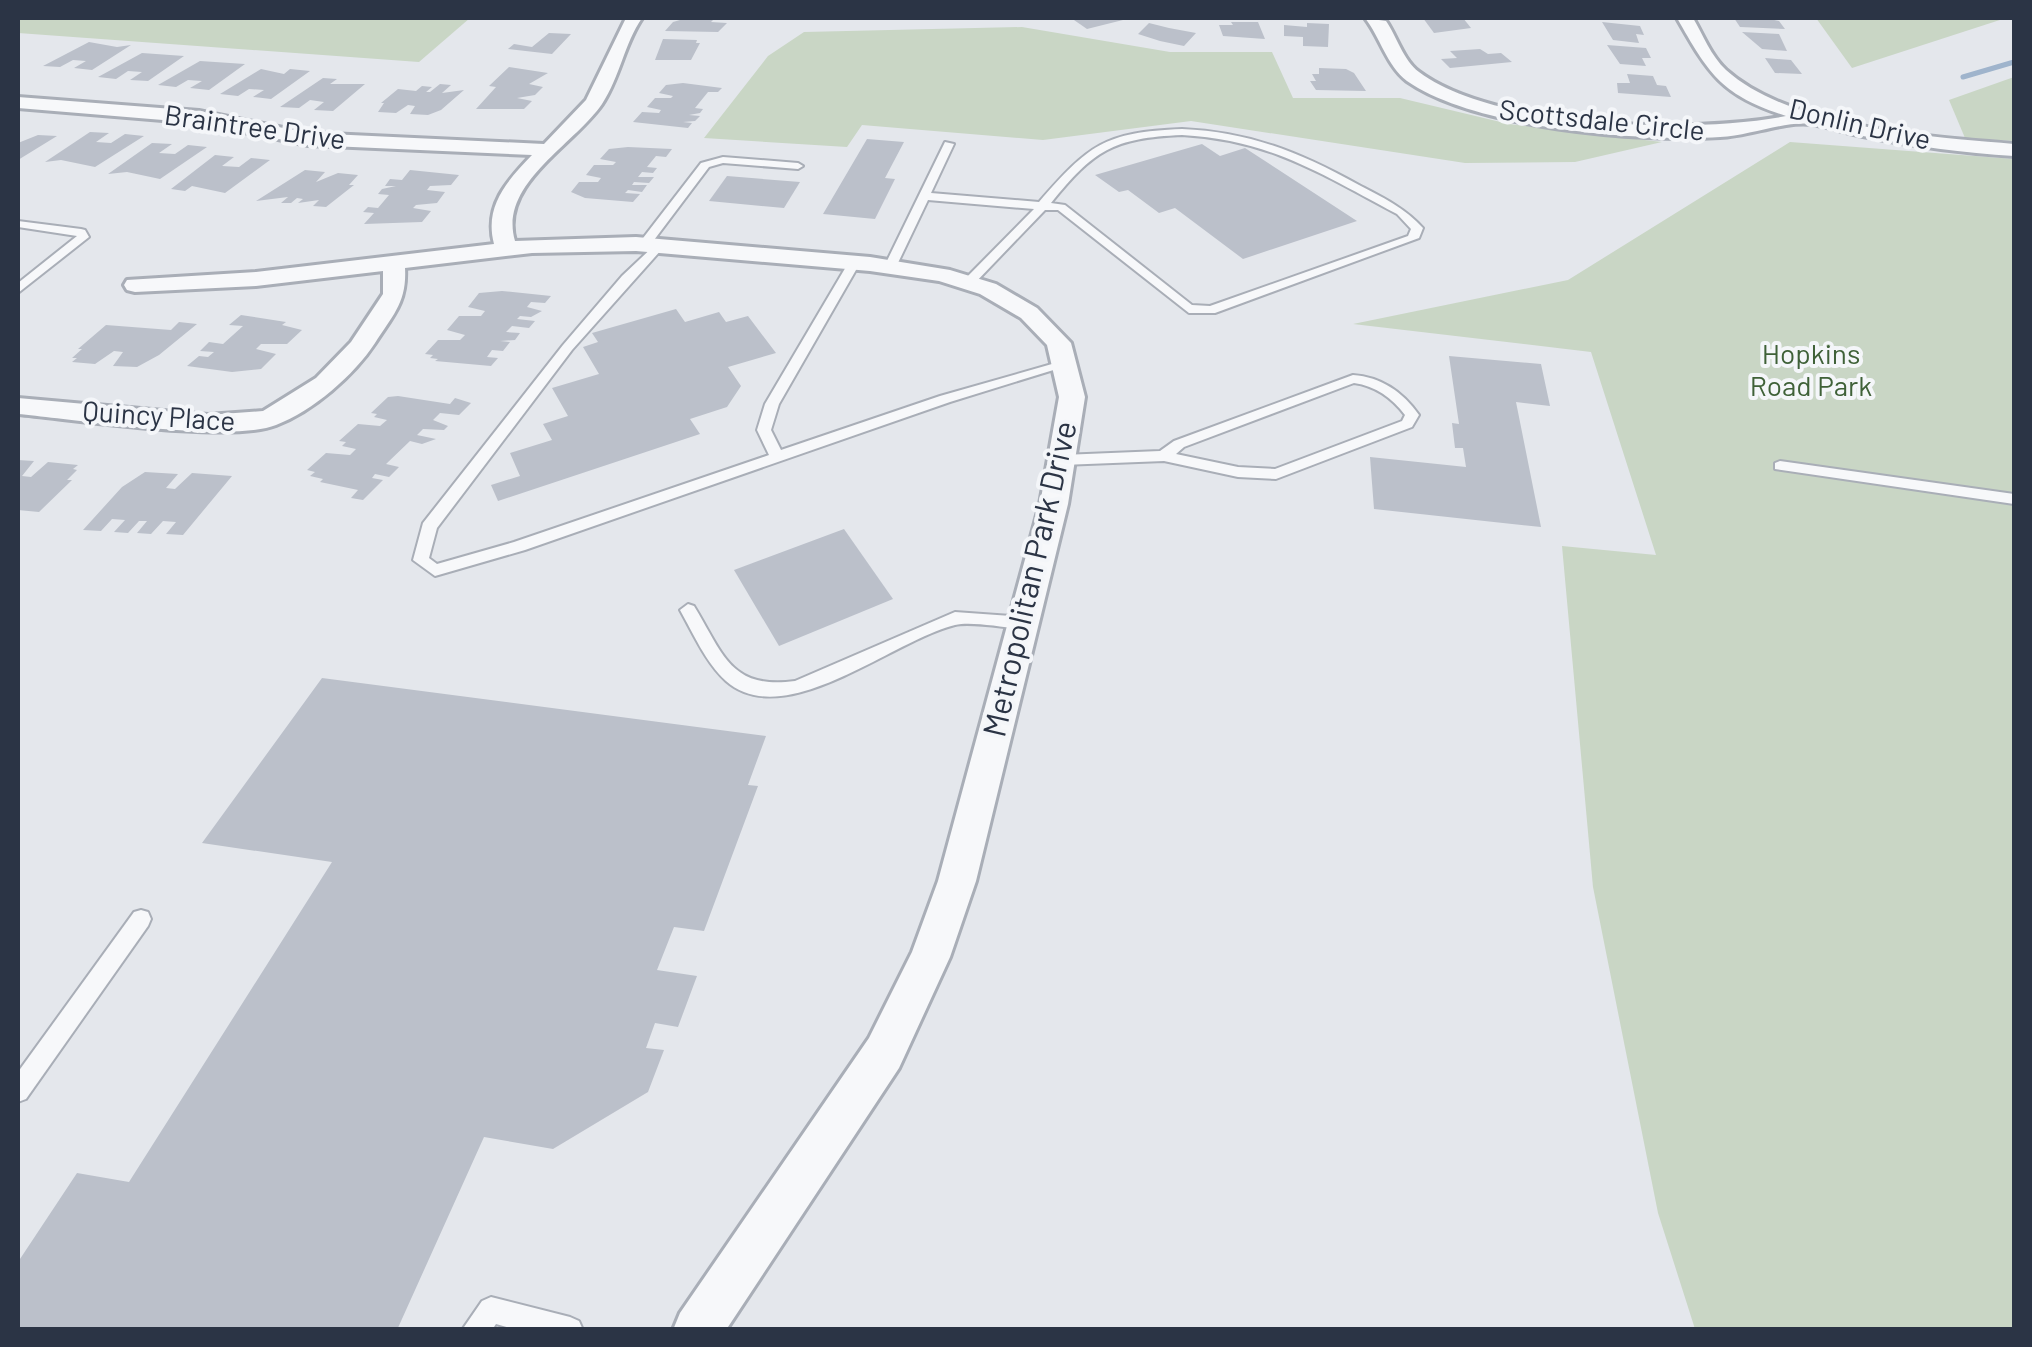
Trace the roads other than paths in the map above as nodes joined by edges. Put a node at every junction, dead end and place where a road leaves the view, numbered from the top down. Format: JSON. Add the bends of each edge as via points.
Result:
{"nodes":[{"id":1,"x":634,"y":18,"type":"edge"},
{"id":2,"x":1373,"y":18,"type":"edge"},
{"id":3,"x":1685,"y":18,"type":"edge"},
{"id":4,"x":18,"y":102,"type":"edge"},
{"id":5,"x":1811,"y":118,"type":"junction"},
{"id":6,"x":950,"y":144,"type":"dead end"},
{"id":7,"x":552,"y":150,"type":"junction"},
{"id":8,"x":2014,"y":150,"type":"edge"},
{"id":9,"x":798,"y":166,"type":"dead end"},
{"id":10,"x":926,"y":196,"type":"junction"},
{"id":11,"x":1042,"y":206,"type":"junction"},
{"id":12,"x":18,"y":224,"type":"edge"},
{"id":13,"x":651,"y":245,"type":"junction"},
{"id":14,"x":506,"y":248,"type":"junction"},
{"id":15,"x":394,"y":263,"type":"junction"},
{"id":16,"x":854,"y":263,"type":"junction"},
{"id":17,"x":890,"y":267,"type":"junction"},
{"id":18,"x":968,"y":284,"type":"junction"},
{"id":19,"x":135,"y":285,"type":"dead end"},
{"id":20,"x":18,"y":289,"type":"edge"},
{"id":21,"x":1066,"y":364,"type":"junction"},
{"id":22,"x":18,"y":406,"type":"edge"},
{"id":23,"x":1164,"y":456,"type":"junction"},
{"id":24,"x":776,"y":457,"type":"junction"},
{"id":25,"x":1062,"y":460,"type":"junction"},
{"id":26,"x":1780,"y":466,"type":"dead end"},
{"id":27,"x":2014,"y":499,"type":"edge"},
{"id":28,"x":688,"y":610,"type":"dead end"},
{"id":29,"x":1024,"y":623,"type":"junction"},
{"id":30,"x":141,"y":919,"type":"dead end"},
{"id":31,"x":18,"y":1091,"type":"edge"},
{"id":32,"x":475,"y":1330,"type":"edge"},
{"id":33,"x":570,"y":1330,"type":"edge"},
{"id":34,"x":696,"y":1330,"type":"edge"}],
"edges":[{"from":1,"to":7,"type":"street","via":[[619,37],[596,100]]},
{"from":2,"to":5,"type":"street","name":"Scottsdale Circle","via":[[1415,78],[1489,108],[1696,132]]},
{"from":3,"to":5,"type":"street","name":"Donlin Drive","via":[[1717,71]]},
{"from":4,"to":7,"type":"street","name":"Braintree Drive","via":[[199,117],[308,140]]},
{"from":5,"to":8,"type":"street","name":"Donlin Drive","via":[[1898,138]]},
{"from":6,"to":10,"type":"lane"},
{"from":7,"to":14,"type":"street","via":[[502,210]]},
{"from":9,"to":13,"type":"lane","via":[[724,160],[705,165]]},
{"from":10,"to":11,"type":"lane"},
{"from":10,"to":17,"type":"lane"},
{"from":11,"to":11,"type":"lane","via":[[1071,170],[1107,145],[1178,132],[1278,149],[1401,212],[1417,228],[1413,238],[1210,310],[1189,309],[1076,215]]},
{"from":11,"to":18,"type":"lane"},
{"from":12,"to":20,"type":"lane","via":[[71,229],[83,238]]},
{"from":13,"to":14,"type":"street"},
{"from":13,"to":16,"type":"street"},
{"from":13,"to":24,"type":"lane","via":[[558,355],[429,527],[421,560],[435,570],[519,546]]},
{"from":14,"to":15,"type":"street"},
{"from":15,"to":19,"type":"street"},
{"from":15,"to":22,"type":"street","name":"Quincy Place","via":[[395,294],[360,348],[325,382],[269,419],[208,423]]},
{"from":16,"to":17,"type":"street"},
{"from":16,"to":24,"type":"lane","via":[[772,404],[764,430]]},
{"from":17,"to":18,"type":"street"},
{"from":18,"to":21,"type":"street","via":[[1028,313],[1058,343]]},
{"from":21,"to":24,"type":"lane"},
{"from":21,"to":25,"type":"street","name":"Metropolitan Park Drive","via":[[1072,397]]},
{"from":23,"to":23,"type":"lane","via":[[1179,444],[1353,379],[1371,381],[1412,415],[1407,424],[1276,474]]},
{"from":23,"to":25,"type":"lane"},
{"from":25,"to":29,"type":"street","name":"Metropolitan Park Drive"},
{"from":26,"to":27,"type":"lane"},
{"from":28,"to":29,"type":"lane","via":[[730,675],[744,688],[771,693],[797,688],[955,618]]},
{"from":29,"to":34,"type":"street","name":"Metropolitan Park Drive","via":[[957,881],[923,973],[884,1053]]},
{"from":30,"to":31,"type":"lane"},
{"from":32,"to":33,"type":"lane","via":[[491,1310]]}]}
